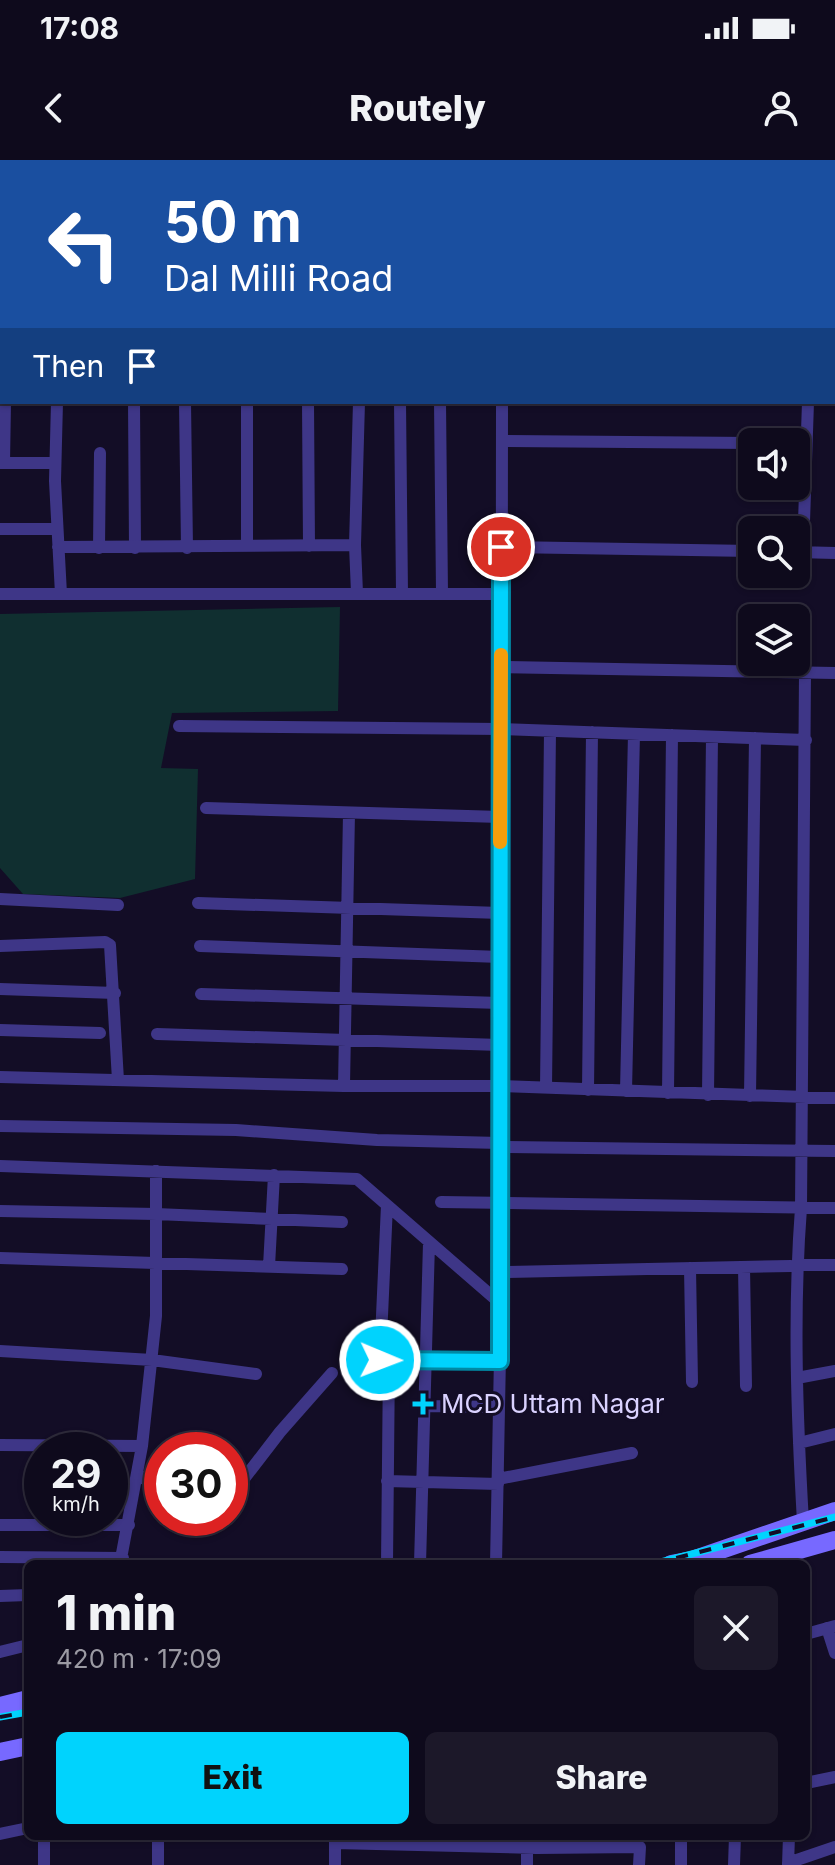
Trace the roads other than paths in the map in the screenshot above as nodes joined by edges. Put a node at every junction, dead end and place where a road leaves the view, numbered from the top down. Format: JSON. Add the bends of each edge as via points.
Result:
{"nodes":[{"id":1,"x":5,"y":404,"type":"edge"},
{"id":2,"x":57,"y":404,"type":"edge"},
{"id":3,"x":134,"y":404,"type":"edge"},
{"id":4,"x":185,"y":404,"type":"edge"},
{"id":5,"x":247,"y":404,"type":"edge"},
{"id":6,"x":308,"y":404,"type":"edge"},
{"id":7,"x":359,"y":404,"type":"edge"},
{"id":8,"x":400,"y":404,"type":"edge"},
{"id":9,"x":440,"y":404,"type":"edge"},
{"id":10,"x":502,"y":404,"type":"edge"},
{"id":11,"x":808,"y":404,"type":"edge"},
{"id":12,"x":804,"y":428,"type":"edge"},
{"id":13,"x":502,"y":441,"type":"junction"},
{"id":14,"x":738,"y":443,"type":"edge"},
{"id":15,"x":100,"y":453,"type":"dead end"},
{"id":16,"x":2,"y":463,"type":"edge"},
{"id":17,"x":55,"y":463,"type":"junction"},
{"id":18,"x":0,"y":529,"type":"edge"},
{"id":19,"x":57,"y":529,"type":"junction"},
{"id":20,"x":355,"y":545,"type":"junction"},
{"id":21,"x":247,"y":546,"type":"junction"},
{"id":22,"x":309,"y":546,"type":"junction"},
{"id":23,"x":58,"y":547,"type":"junction"},
{"id":24,"x":501,"y":547,"type":"junction"},
{"id":25,"x":99,"y":548,"type":"junction"},
{"id":26,"x":135,"y":548,"type":"junction"},
{"id":27,"x":187,"y":548,"type":"junction"},
{"id":28,"x":738,"y":551,"type":"edge"},
{"id":29,"x":810,"y":552,"type":"edge"},
{"id":30,"x":835,"y":553,"type":"edge"},
{"id":31,"x":357,"y":593,"type":"junction"},
{"id":32,"x":402,"y":593,"type":"junction"},
{"id":33,"x":442,"y":593,"type":"junction"},
{"id":34,"x":0,"y":594,"type":"edge"},
{"id":35,"x":61,"y":594,"type":"junction"},
{"id":36,"x":500,"y":594,"type":"junction"},
{"id":37,"x":501,"y":667,"type":"junction"},
{"id":38,"x":738,"y":672,"type":"edge"},
{"id":39,"x":810,"y":673,"type":"edge"},
{"id":40,"x":835,"y":673,"type":"edge"},
{"id":41,"x":805,"y":676,"type":"edge"},
{"id":42,"x":179,"y":726,"type":"dead end"},
{"id":43,"x":501,"y":729,"type":"junction"},
{"id":44,"x":550,"y":731,"type":"junction"},
{"id":45,"x":592,"y":732,"type":"junction"},
{"id":46,"x":634,"y":734,"type":"junction"},
{"id":47,"x":672,"y":735,"type":"junction"},
{"id":48,"x":712,"y":737,"type":"junction"},
{"id":49,"x":755,"y":738,"type":"junction"},
{"id":50,"x":806,"y":740,"type":"junction"},
{"id":51,"x":206,"y":808,"type":"dead end"},
{"id":52,"x":349,"y":813,"type":"junction"},
{"id":53,"x":500,"y":817,"type":"junction"},
{"id":54,"x":0,"y":899,"type":"edge"},
{"id":55,"x":198,"y":903,"type":"dead end"},
{"id":56,"x":118,"y":905,"type":"dead end"},
{"id":57,"x":347,"y":908,"type":"junction"},
{"id":58,"x":500,"y":913,"type":"junction"},
{"id":59,"x":0,"y":946,"type":"edge"},
{"id":60,"x":200,"y":946,"type":"dead end"},
{"id":61,"x":346,"y":951,"type":"junction"},
{"id":62,"x":500,"y":957,"type":"junction"},
{"id":63,"x":0,"y":989,"type":"edge"},
{"id":64,"x":115,"y":993,"type":"junction"},
{"id":65,"x":201,"y":994,"type":"dead end"},
{"id":66,"x":346,"y":998,"type":"junction"},
{"id":67,"x":500,"y":1003,"type":"junction"},
{"id":68,"x":0,"y":1030,"type":"edge"},
{"id":69,"x":100,"y":1033,"type":"dead end"},
{"id":70,"x":157,"y":1034,"type":"dead end"},
{"id":71,"x":345,"y":1042,"type":"junction"},
{"id":72,"x":500,"y":1045,"type":"junction"},
{"id":73,"x":0,"y":1077,"type":"edge"},
{"id":74,"x":118,"y":1080,"type":"junction"},
{"id":75,"x":344,"y":1086,"type":"junction"},
{"id":76,"x":500,"y":1086,"type":"junction"},
{"id":77,"x":546,"y":1088,"type":"junction"},
{"id":78,"x":588,"y":1090,"type":"junction"},
{"id":79,"x":626,"y":1091,"type":"junction"},
{"id":80,"x":668,"y":1093,"type":"junction"},
{"id":81,"x":708,"y":1095,"type":"junction"},
{"id":82,"x":750,"y":1096,"type":"junction"},
{"id":83,"x":800,"y":1098,"type":"junction"},
{"id":84,"x":835,"y":1098,"type":"edge"},
{"id":85,"x":0,"y":1126,"type":"edge"},
{"id":86,"x":500,"y":1145,"type":"junction"},
{"id":87,"x":800,"y":1150,"type":"junction"},
{"id":88,"x":835,"y":1151,"type":"edge"},
{"id":89,"x":0,"y":1166,"type":"edge"},
{"id":90,"x":156,"y":1171,"type":"junction"},
{"id":91,"x":274,"y":1175,"type":"junction"},
{"id":92,"x":441,"y":1202,"type":"dead end"},
{"id":93,"x":501,"y":1204,"type":"junction"},
{"id":94,"x":387,"y":1205,"type":"junction"},
{"id":95,"x":801,"y":1208,"type":"junction"},
{"id":96,"x":835,"y":1208,"type":"edge"},
{"id":97,"x":0,"y":1211,"type":"edge"},
{"id":98,"x":156,"y":1214,"type":"junction"},
{"id":99,"x":270,"y":1219,"type":"junction"},
{"id":100,"x":342,"y":1222,"type":"dead end"},
{"id":101,"x":429,"y":1243,"type":"junction"},
{"id":102,"x":0,"y":1258,"type":"edge"},
{"id":103,"x":157,"y":1263,"type":"junction"},
{"id":104,"x":835,"y":1265,"type":"edge"},
{"id":105,"x":269,"y":1266,"type":"junction"},
{"id":106,"x":794,"y":1266,"type":"junction"},
{"id":107,"x":744,"y":1267,"type":"junction"},
{"id":108,"x":690,"y":1268,"type":"junction"},
{"id":109,"x":342,"y":1269,"type":"dead end"},
{"id":110,"x":506,"y":1272,"type":"dead end"},
{"id":111,"x":501,"y":1304,"type":"junction"},
{"id":112,"x":0,"y":1351,"type":"edge"},
{"id":113,"x":152,"y":1360,"type":"junction"},
{"id":114,"x":389,"y":1360,"type":"junction"},
{"id":115,"x":424,"y":1360,"type":"junction"},
{"id":116,"x":500,"y":1361,"type":"junction"},
{"id":117,"x":835,"y":1371,"type":"edge"},
{"id":118,"x":332,"y":1373,"type":"dead end"},
{"id":119,"x":256,"y":1374,"type":"dead end"},
{"id":120,"x":797,"y":1378,"type":"junction"},
{"id":121,"x":692,"y":1382,"type":"dead end"},
{"id":122,"x":746,"y":1386,"type":"dead end"},
{"id":123,"x":423,"y":1406,"type":"junction"},
{"id":124,"x":499,"y":1407,"type":"junction"},
{"id":125,"x":835,"y":1434,"type":"edge"},
{"id":126,"x":799,"y":1443,"type":"junction"},
{"id":127,"x":0,"y":1445,"type":"edge"},
{"id":128,"x":142,"y":1446,"type":"junction"},
{"id":129,"x":632,"y":1453,"type":"dead end"},
{"id":130,"x":137,"y":1473,"type":"junction"},
{"id":131,"x":248,"y":1474,"type":"edge"},
{"id":132,"x":144,"y":1478,"type":"edge"},
{"id":133,"x":387,"y":1481,"type":"junction"},
{"id":134,"x":498,"y":1481,"type":"junction"},
{"id":135,"x":421,"y":1482,"type":"junction"},
{"id":136,"x":835,"y":1511,"type":"edge"},
{"id":137,"x":803,"y":1522,"type":"junction"},
{"id":138,"x":0,"y":1525,"type":"edge"},
{"id":139,"x":129,"y":1525,"type":"junction"},
{"id":140,"x":835,"y":1540,"type":"edge"},
{"id":141,"x":0,"y":1557,"type":"edge"},
{"id":142,"x":798,"y":1557,"type":"edge"},
{"id":143,"x":92,"y":1560,"type":"edge"},
{"id":144,"x":122,"y":1560,"type":"edge"},
{"id":145,"x":387,"y":1560,"type":"edge"},
{"id":146,"x":420,"y":1560,"type":"edge"},
{"id":147,"x":496,"y":1560,"type":"edge"},
{"id":148,"x":692,"y":1560,"type":"edge"},
{"id":149,"x":777,"y":1560,"type":"edge"},
{"id":150,"x":24,"y":1595,"type":"edge"},
{"id":151,"x":0,"y":1596,"type":"edge"},
{"id":152,"x":831,"y":1627,"type":"edge"},
{"id":153,"x":810,"y":1633,"type":"edge"},
{"id":154,"x":24,"y":1646,"type":"edge"},
{"id":155,"x":0,"y":1652,"type":"edge"},
{"id":156,"x":835,"y":1653,"type":"edge"},
{"id":157,"x":24,"y":1700,"type":"edge"},
{"id":158,"x":0,"y":1706,"type":"edge"},
{"id":159,"x":24,"y":1747,"type":"edge"},
{"id":160,"x":0,"y":1752,"type":"edge"},
{"id":161,"x":835,"y":1777,"type":"edge"},
{"id":162,"x":810,"y":1782,"type":"edge"},
{"id":163,"x":24,"y":1829,"type":"edge"},
{"id":164,"x":0,"y":1834,"type":"edge"},
{"id":165,"x":44,"y":1840,"type":"edge"},
{"id":166,"x":158,"y":1840,"type":"edge"},
{"id":167,"x":335,"y":1840,"type":"edge"},
{"id":168,"x":399,"y":1840,"type":"edge"},
{"id":169,"x":681,"y":1840,"type":"edge"},
{"id":170,"x":735,"y":1840,"type":"edge"},
{"id":171,"x":789,"y":1840,"type":"edge"},
{"id":172,"x":527,"y":1842,"type":"edge"},
{"id":173,"x":835,"y":1847,"type":"edge"},
{"id":174,"x":788,"y":1864,"type":"edge"},
{"id":175,"x":44,"y":1865,"type":"edge"},
{"id":176,"x":158,"y":1865,"type":"edge"},
{"id":177,"x":335,"y":1865,"type":"edge"},
{"id":178,"x":527,"y":1865,"type":"edge"},
{"id":179,"x":639,"y":1865,"type":"edge"},
{"id":180,"x":681,"y":1865,"type":"edge"},
{"id":181,"x":734,"y":1865,"type":"edge"}],
"edges":[{"from":1,"to":16,"type":"street"},
{"from":2,"to":17,"type":"street"},
{"from":3,"to":26,"type":"street"},
{"from":4,"to":27,"type":"street"},
{"from":5,"to":21,"type":"street"},
{"from":6,"to":22,"type":"street"},
{"from":7,"to":20,"type":"street"},
{"from":8,"to":32,"type":"street"},
{"from":9,"to":33,"type":"street"},
{"from":10,"to":13,"type":"street"},
{"from":11,"to":12,"type":"street"},
{"from":13,"to":14,"type":"street"},
{"from":13,"to":24,"type":"street"},
{"from":15,"to":25,"type":"street"},
{"from":16,"to":17,"type":"street"},
{"from":17,"to":19,"type":"street"},
{"from":18,"to":19,"type":"street"},
{"from":19,"to":23,"type":"street"},
{"from":20,"to":22,"type":"street"},
{"from":20,"to":31,"type":"street"},
{"from":21,"to":22,"type":"street"},
{"from":21,"to":27,"type":"street"},
{"from":23,"to":25,"type":"street"},
{"from":23,"to":35,"type":"street"},
{"from":24,"to":28,"type":"street"},
{"from":24,"to":36,"type":"street"},
{"from":25,"to":26,"type":"street"},
{"from":26,"to":27,"type":"street"},
{"from":29,"to":30,"type":"street"},
{"from":31,"to":32,"type":"street"},
{"from":31,"to":35,"type":"street"},
{"from":32,"to":33,"type":"street"},
{"from":33,"to":36,"type":"street"},
{"from":34,"to":35,"type":"street"},
{"from":36,"to":37,"type":"street"},
{"from":37,"to":38,"type":"street"},
{"from":37,"to":43,"type":"street"},
{"from":39,"to":40,"type":"street"},
{"from":41,"to":50,"type":"street"},
{"from":42,"to":43,"type":"street"},
{"from":43,"to":44,"type":"street"},
{"from":43,"to":53,"type":"street"},
{"from":44,"to":45,"type":"street"},
{"from":44,"to":77,"type":"street"},
{"from":45,"to":46,"type":"street"},
{"from":45,"to":78,"type":"street"},
{"from":46,"to":47,"type":"street"},
{"from":46,"to":79,"type":"street"},
{"from":47,"to":48,"type":"street"},
{"from":47,"to":80,"type":"street"},
{"from":48,"to":49,"type":"street"},
{"from":48,"to":81,"type":"street"},
{"from":49,"to":50,"type":"street"},
{"from":49,"to":82,"type":"street"},
{"from":50,"to":83,"type":"street"},
{"from":51,"to":52,"type":"street"},
{"from":52,"to":53,"type":"street"},
{"from":52,"to":57,"type":"street"},
{"from":53,"to":58,"type":"street"},
{"from":54,"to":56,"type":"street"},
{"from":55,"to":57,"type":"street"},
{"from":57,"to":58,"type":"street"},
{"from":57,"to":61,"type":"street"},
{"from":58,"to":62,"type":"street"},
{"from":59,"to":64,"type":"street","via":[[108,943]]},
{"from":60,"to":61,"type":"street"},
{"from":61,"to":62,"type":"street"},
{"from":61,"to":66,"type":"street"},
{"from":62,"to":67,"type":"street"},
{"from":63,"to":64,"type":"street"},
{"from":64,"to":74,"type":"street"},
{"from":65,"to":66,"type":"street"},
{"from":66,"to":67,"type":"street"},
{"from":66,"to":71,"type":"street"},
{"from":67,"to":72,"type":"street"},
{"from":68,"to":69,"type":"street"},
{"from":70,"to":71,"type":"street"},
{"from":71,"to":72,"type":"street"},
{"from":71,"to":75,"type":"street"},
{"from":72,"to":76,"type":"street"},
{"from":73,"to":74,"type":"street"},
{"from":74,"to":75,"type":"street"},
{"from":75,"to":76,"type":"street"},
{"from":76,"to":77,"type":"street"},
{"from":76,"to":86,"type":"street"},
{"from":77,"to":78,"type":"street"},
{"from":78,"to":79,"type":"street"},
{"from":79,"to":80,"type":"street"},
{"from":80,"to":81,"type":"street"},
{"from":81,"to":82,"type":"street"},
{"from":82,"to":83,"type":"street"},
{"from":83,"to":84,"type":"street"},
{"from":83,"to":87,"type":"street"},
{"from":85,"to":86,"type":"street","via":[[236,1130]]},
{"from":86,"to":87,"type":"street"},
{"from":86,"to":93,"type":"street"},
{"from":87,"to":88,"type":"street"},
{"from":87,"to":95,"type":"street"},
{"from":89,"to":90,"type":"street"},
{"from":90,"to":91,"type":"street"},
{"from":90,"to":98,"type":"street"},
{"from":91,"to":94,"type":"street","via":[[357,1179]]},
{"from":91,"to":99,"type":"street"},
{"from":92,"to":93,"type":"street"},
{"from":93,"to":95,"type":"street"},
{"from":93,"to":111,"type":"street"},
{"from":94,"to":101,"type":"street"},
{"from":94,"to":114,"type":"street","via":[[380,1360]]},
{"from":95,"to":96,"type":"street"},
{"from":95,"to":106,"type":"street"},
{"from":97,"to":98,"type":"street"},
{"from":98,"to":99,"type":"street"},
{"from":98,"to":103,"type":"street"},
{"from":99,"to":100,"type":"street"},
{"from":99,"to":105,"type":"street"},
{"from":101,"to":111,"type":"street"},
{"from":101,"to":115,"type":"street"},
{"from":102,"to":103,"type":"street"},
{"from":103,"to":105,"type":"street"},
{"from":103,"to":113,"type":"street"},
{"from":104,"to":106,"type":"street"},
{"from":105,"to":109,"type":"street"},
{"from":106,"to":107,"type":"street"},
{"from":106,"to":120,"type":"street"},
{"from":107,"to":108,"type":"street"},
{"from":107,"to":122,"type":"street"},
{"from":108,"to":110,"type":"street"},
{"from":108,"to":121,"type":"street"},
{"from":111,"to":116,"type":"street"},
{"from":112,"to":113,"type":"street"},
{"from":113,"to":119,"type":"street"},
{"from":113,"to":128,"type":"street"},
{"from":114,"to":115,"type":"street"},
{"from":114,"to":133,"type":"street"},
{"from":115,"to":116,"type":"street"},
{"from":115,"to":123,"type":"street"},
{"from":116,"to":124,"type":"street"},
{"from":117,"to":120,"type":"street"},
{"from":118,"to":131,"type":"street"},
{"from":120,"to":126,"type":"street"},
{"from":123,"to":124,"type":"street"},
{"from":123,"to":135,"type":"street"},
{"from":124,"to":134,"type":"street"},
{"from":125,"to":126,"type":"street"},
{"from":126,"to":137,"type":"street"},
{"from":127,"to":128,"type":"street"},
{"from":128,"to":130,"type":"street"},
{"from":129,"to":134,"type":"street"},
{"from":130,"to":132,"type":"street"},
{"from":130,"to":139,"type":"street"},
{"from":133,"to":135,"type":"street"},
{"from":133,"to":145,"type":"street"},
{"from":134,"to":135,"type":"street"},
{"from":134,"to":147,"type":"street"},
{"from":135,"to":146,"type":"street"},
{"from":136,"to":137,"type":"main road"},
{"from":137,"to":148,"type":"main road"},
{"from":138,"to":139,"type":"street"},
{"from":139,"to":144,"type":"street"},
{"from":140,"to":142,"type":"main road"},
{"from":141,"to":143,"type":"street"},
{"from":142,"to":149,"type":"main road"},
{"from":150,"to":151,"type":"street"},
{"from":152,"to":153,"type":"street"},
{"from":152,"to":156,"type":"street"},
{"from":154,"to":155,"type":"street"},
{"from":157,"to":158,"type":"main road"},
{"from":159,"to":160,"type":"main road"},
{"from":161,"to":162,"type":"street"},
{"from":163,"to":164,"type":"street"},
{"from":165,"to":175,"type":"street"},
{"from":166,"to":176,"type":"street"},
{"from":167,"to":177,"type":"street"},
{"from":168,"to":172,"type":"street"},
{"from":169,"to":180,"type":"street"},
{"from":170,"to":181,"type":"street"},
{"from":171,"to":174,"type":"street"},
{"from":172,"to":178,"type":"street"},
{"from":172,"to":179,"type":"street","via":[[640,1847]]},
{"from":173,"to":174,"type":"street"}]}
